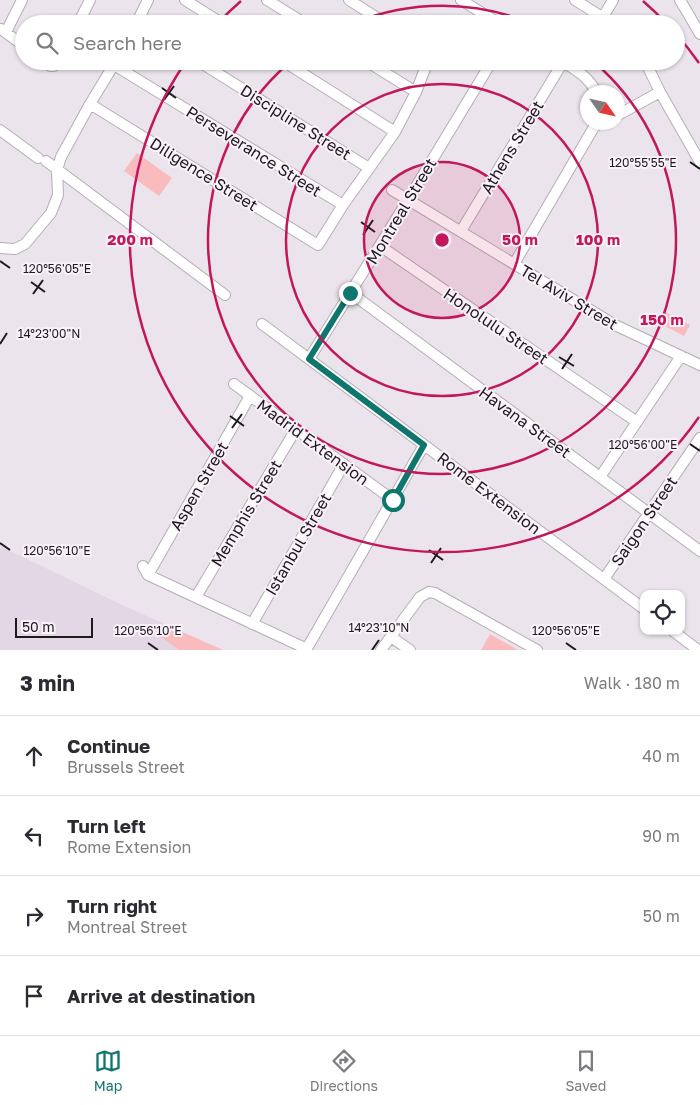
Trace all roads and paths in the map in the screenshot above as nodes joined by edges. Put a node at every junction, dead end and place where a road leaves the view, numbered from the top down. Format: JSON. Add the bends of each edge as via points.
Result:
{"nodes":[{"id":1,"x":22,"y":0,"type":"edge"},
{"id":2,"x":90,"y":0,"type":"edge"},
{"id":3,"x":148,"y":0,"type":"edge"},
{"id":4,"x":185,"y":0,"type":"edge"},
{"id":5,"x":267,"y":0,"type":"edge"},
{"id":6,"x":349,"y":0,"type":"edge"},
{"id":7,"x":461,"y":0,"type":"edge"},
{"id":8,"x":575,"y":0,"type":"edge"},
{"id":9,"x":613,"y":0,"type":"edge"},
{"id":10,"x":680,"y":0,"type":"edge"},
{"id":11,"x":82,"y":15,"type":"edge"},
{"id":12,"x":141,"y":15,"type":"edge"},
{"id":13,"x":209,"y":15,"type":"edge"},
{"id":14,"x":291,"y":15,"type":"edge"},
{"id":15,"x":373,"y":15,"type":"edge"},
{"id":16,"x":485,"y":15,"type":"edge"},
{"id":17,"x":600,"y":15,"type":"edge"},
{"id":18,"x":604,"y":15,"type":"edge"},
{"id":19,"x":3,"y":30,"type":"edge"},
{"id":20,"x":700,"y":34,"type":"edge"},
{"id":21,"x":15,"y":39,"type":"edge"},
{"id":22,"x":111,"y":70,"type":"edge"},
{"id":23,"x":126,"y":70,"type":"edge"},
{"id":24,"x":212,"y":70,"type":"edge"},
{"id":25,"x":297,"y":70,"type":"edge"},
{"id":26,"x":381,"y":70,"type":"edge"},
{"id":27,"x":425,"y":70,"type":"edge"},
{"id":28,"x":487,"y":70,"type":"edge"},
{"id":29,"x":557,"y":70,"type":"edge"},
{"id":30,"x":576,"y":70,"type":"edge"},
{"id":31,"x":649,"y":70,"type":"edge"},
{"id":32,"x":592,"y":85,"type":"edge"},
{"id":33,"x":416,"y":92,"type":"junction"},
{"id":34,"x":660,"y":92,"type":"junction"},
{"id":35,"x":90,"y":104,"type":"junction"},
{"id":36,"x":625,"y":111,"type":"edge"},
{"id":37,"x":0,"y":130,"type":"edge"},
{"id":38,"x":592,"y":130,"type":"edge"},
{"id":39,"x":395,"y":132,"type":"junction"},
{"id":40,"x":700,"y":162,"type":"edge"},
{"id":41,"x":369,"y":168,"type":"junction"},
{"id":42,"x":57,"y":170,"type":"junction"},
{"id":43,"x":392,"y":190,"type":"dead end"},
{"id":44,"x":408,"y":200,"type":"junction"},
{"id":45,"x":343,"y":205,"type":"junction"},
{"id":46,"x":461,"y":231,"type":"junction"},
{"id":47,"x":380,"y":246,"type":"junction"},
{"id":48,"x":0,"y":248,"type":"edge"},
{"id":49,"x":514,"y":264,"type":"junction"},
{"id":50,"x":350,"y":293,"type":"junction"},
{"id":51,"x":225,"y":295,"type":"dead end"},
{"id":52,"x":262,"y":324,"type":"dead end"},
{"id":53,"x":682,"y":356,"type":"junction"},
{"id":54,"x":309,"y":359,"type":"junction"},
{"id":55,"x":700,"y":365,"type":"edge"},
{"id":56,"x":234,"y":384,"type":"dead end"},
{"id":57,"x":250,"y":396,"type":"junction"},
{"id":58,"x":637,"y":422,"type":"junction"},
{"id":59,"x":296,"y":429,"type":"junction"},
{"id":60,"x":700,"y":438,"type":"edge"},
{"id":61,"x":424,"y":445,"type":"junction"},
{"id":62,"x":344,"y":464,"type":"junction"},
{"id":63,"x":600,"y":477,"type":"junction"},
{"id":64,"x":393,"y":500,"type":"junction"},
{"id":65,"x":649,"y":513,"type":"junction"},
{"id":66,"x":700,"y":551,"type":"edge"},
{"id":67,"x":604,"y":579,"type":"junction"},
{"id":68,"x":196,"y":598,"type":"junction"},
{"id":69,"x":640,"y":606,"type":"edge"},
{"id":70,"x":252,"y":624,"type":"junction"},
{"id":71,"x":678,"y":635,"type":"edge"},
{"id":72,"x":390,"y":637,"type":"junction"},
{"id":73,"x":306,"y":650,"type":"edge"},
{"id":74,"x":381,"y":650,"type":"edge"},
{"id":75,"x":410,"y":650,"type":"edge"},
{"id":76,"x":537,"y":650,"type":"edge"},
{"id":77,"x":698,"y":650,"type":"edge"}],
"edges":[{"from":1,"to":19,"type":"street"},
{"from":2,"to":11,"type":"street"},
{"from":3,"to":12,"type":"street"},
{"from":4,"to":13,"type":"street"},
{"from":5,"to":14,"type":"street"},
{"from":6,"to":15,"type":"street"},
{"from":7,"to":16,"type":"street"},
{"from":8,"to":17,"type":"street"},
{"from":9,"to":18,"type":"street"},
{"from":10,"to":20,"type":"street"},
{"from":19,"to":21,"type":"street"},
{"from":22,"to":35,"type":"street"},
{"from":23,"to":45,"type":"street","name":"Perseverance Street"},
{"from":24,"to":41,"type":"street","name":"Discipline Street"},
{"from":25,"to":39,"type":"street"},
{"from":26,"to":33,"type":"street"},
{"from":27,"to":33,"type":"street"},
{"from":28,"to":44,"type":"street","name":"Montreal Street"},
{"from":29,"to":46,"type":"street","name":"Athens Street"},
{"from":30,"to":32,"type":"street"},
{"from":31,"to":34,"type":"street"},
{"from":33,"to":39,"type":"street"},
{"from":34,"to":36,"type":"street"},
{"from":34,"to":40,"type":"street"},
{"from":35,"to":42,"type":"street","via":[[64,150]]},
{"from":35,"to":45,"type":"street","name":"Diligence Street","via":[[318,245]]},
{"from":37,"to":42,"type":"street"},
{"from":38,"to":49,"type":"street"},
{"from":39,"to":41,"type":"street"},
{"from":41,"to":45,"type":"street"},
{"from":42,"to":48,"type":"street","via":[[58,195],[51,213],[26,244],[15,249]]},
{"from":42,"to":51,"type":"street"},
{"from":43,"to":44,"type":"street","name":"Tel Aviv Street"},
{"from":44,"to":46,"type":"street","name":"Tel Aviv Street"},
{"from":44,"to":47,"type":"street","name":"Montreal Street"},
{"from":46,"to":49,"type":"street","name":"Tel Aviv Street"},
{"from":47,"to":50,"type":"street","name":"Montreal Street"},
{"from":47,"to":58,"type":"street","name":"Honolulu Street"},
{"from":49,"to":53,"type":"street","name":"Tel Aviv Street","via":[[615,326]]},
{"from":50,"to":54,"type":"street","name":"Montreal Street"},
{"from":50,"to":63,"type":"street","name":"Havana Street"},
{"from":52,"to":54,"type":"street","name":"Rome Extension"},
{"from":53,"to":55,"type":"street","name":"Tel Aviv Street"},
{"from":53,"to":58,"type":"street"},
{"from":54,"to":61,"type":"street","name":"Rome Extension"},
{"from":56,"to":57,"type":"street","name":"Madrid Extension"},
{"from":57,"to":59,"type":"street","name":"Madrid Extension"},
{"from":57,"to":68,"type":"street","name":"Aspen Street","via":[[145,571]]},
{"from":58,"to":63,"type":"street"},
{"from":59,"to":62,"type":"street","name":"Madrid Extension"},
{"from":59,"to":68,"type":"street","name":"Memphis Street"},
{"from":60,"to":65,"type":"street","name":"Saigon Street"},
{"from":61,"to":64,"type":"street"},
{"from":61,"to":67,"type":"street","name":"Rome Extension"},
{"from":62,"to":64,"type":"street","name":"Madrid Extension"},
{"from":62,"to":70,"type":"street","name":"Istanbul Street"},
{"from":63,"to":65,"type":"street","name":"Havana Street"},
{"from":64,"to":73,"type":"street"},
{"from":65,"to":66,"type":"street","name":"Havana Street"},
{"from":65,"to":67,"type":"street","name":"Saigon Street"},
{"from":67,"to":69,"type":"street","name":"Rome Extension"},
{"from":68,"to":70,"type":"street"},
{"from":70,"to":73,"type":"street"},
{"from":71,"to":77,"type":"street"},
{"from":72,"to":74,"type":"street"},
{"from":72,"to":75,"type":"street"},
{"from":72,"to":76,"type":"street","via":[[420,597],[429,592]]}]}
